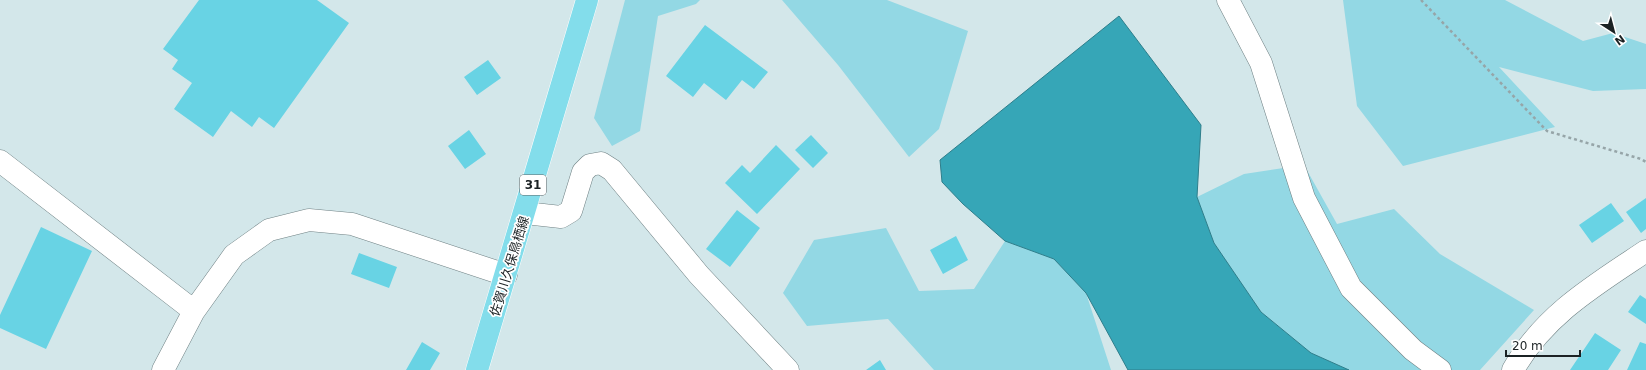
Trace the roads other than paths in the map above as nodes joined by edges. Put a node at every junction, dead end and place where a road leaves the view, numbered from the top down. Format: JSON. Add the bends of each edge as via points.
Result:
{"nodes":[{"id":1,"x":587,"y":0,"type":"edge"},
{"id":2,"x":1228,"y":0,"type":"edge"},
{"id":3,"x":0,"y":161,"type":"edge"},
{"id":4,"x":524,"y":213,"type":"junction"},
{"id":5,"x":1646,"y":251,"type":"edge"},
{"id":6,"x":506,"y":275,"type":"junction"},
{"id":7,"x":194,"y":311,"type":"junction"},
{"id":8,"x":163,"y":370,"type":"edge"},
{"id":9,"x":477,"y":370,"type":"edge"},
{"id":10,"x":788,"y":370,"type":"edge"},
{"id":11,"x":1440,"y":370,"type":"edge"},
{"id":12,"x":1513,"y":370,"type":"edge"}],
"edges":[{"from":1,"to":4,"type":"main road","name":"佐賀川久保鳥栖線","number":"31"},
{"from":2,"to":11,"type":"street","via":[[1261,63],[1304,198],[1351,288],[1413,350]]},
{"from":3,"to":7,"type":"street"},
{"from":4,"to":6,"type":"main road","name":"佐賀川久保鳥栖線","number":"31"},
{"from":4,"to":10,"type":"street","via":[[561,217],[571,211],[583,172],[590,165],[601,163],[612,170],[699,275]]},
{"from":5,"to":12,"type":"street","via":[[1556,315],[1521,355]]},
{"from":6,"to":7,"type":"street","via":[[352,224],[309,220],[269,230],[234,255]]},
{"from":6,"to":9,"type":"main road","name":"佐賀川久保鳥栖線","number":"31"},
{"from":7,"to":8,"type":"street"}]}
